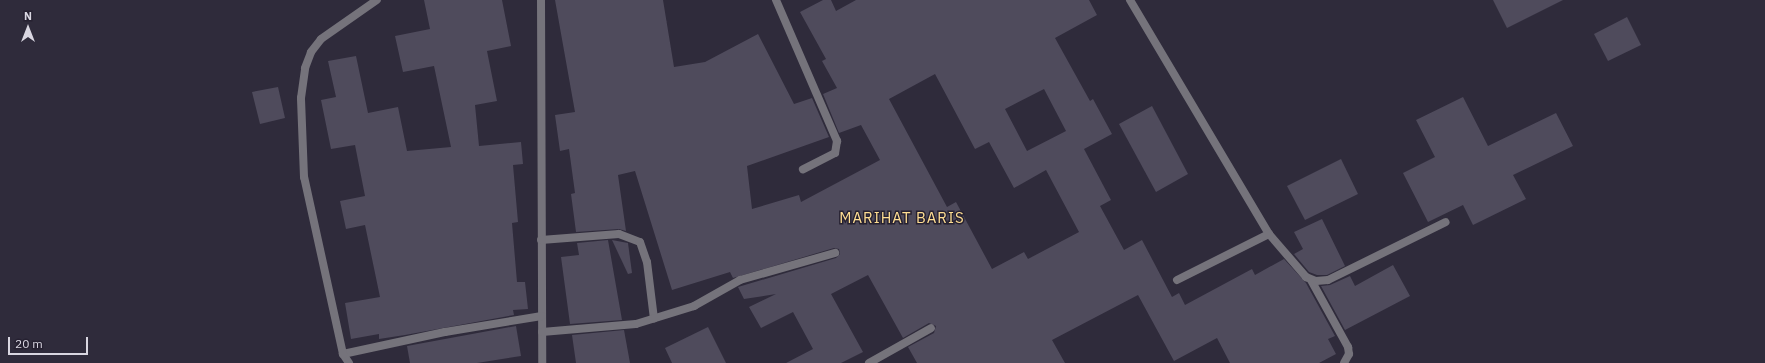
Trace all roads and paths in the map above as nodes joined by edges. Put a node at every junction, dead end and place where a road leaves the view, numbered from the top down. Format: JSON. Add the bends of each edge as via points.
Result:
{"nodes":[{"id":1,"x":377,"y":0,"type":"edge"},
{"id":2,"x":541,"y":0,"type":"edge"},
{"id":3,"x":776,"y":0,"type":"edge"},
{"id":4,"x":1130,"y":0,"type":"edge"},
{"id":5,"x":803,"y":169,"type":"dead end"},
{"id":6,"x":1446,"y":222,"type":"dead end"},
{"id":7,"x":1269,"y":234,"type":"junction"},
{"id":8,"x":541,"y":240,"type":"junction"},
{"id":9,"x":835,"y":253,"type":"dead end"},
{"id":10,"x":1177,"y":280,"type":"dead end"},
{"id":11,"x":1311,"y":280,"type":"junction"},
{"id":12,"x":542,"y":316,"type":"junction"},
{"id":13,"x":654,"y":319,"type":"junction"},
{"id":14,"x":931,"y":328,"type":"dead end"},
{"id":15,"x":542,"y":332,"type":"junction"},
{"id":16,"x":343,"y":354,"type":"junction"},
{"id":17,"x":349,"y":363,"type":"edge"},
{"id":18,"x":542,"y":363,"type":"edge"},
{"id":19,"x":869,"y":363,"type":"edge"},
{"id":20,"x":1344,"y":363,"type":"edge"}],
"edges":[{"from":1,"to":16,"type":"street","via":[[321,39],[311,52],[305,68],[301,98],[304,178]]},
{"from":2,"to":8,"type":"street"},
{"from":3,"to":5,"type":"street","via":[[837,141],[835,153]]},
{"from":4,"to":7,"type":"street"},
{"from":6,"to":11,"type":"street","via":[[1328,280]]},
{"from":7,"to":10,"type":"street"},
{"from":7,"to":11,"type":"street"},
{"from":8,"to":12,"type":"street"},
{"from":8,"to":13,"type":"street","via":[[619,234],[640,242],[647,262]]},
{"from":9,"to":13,"type":"street","via":[[740,280],[694,306]]},
{"from":11,"to":20,"type":"street","via":[[1348,347],[1349,354]]},
{"from":12,"to":15,"type":"street"},
{"from":12,"to":16,"type":"street","via":[[445,332]]},
{"from":13,"to":15,"type":"street","via":[[610,328]]},
{"from":14,"to":19,"type":"street"},
{"from":15,"to":18,"type":"street"},
{"from":16,"to":17,"type":"street"}]}
